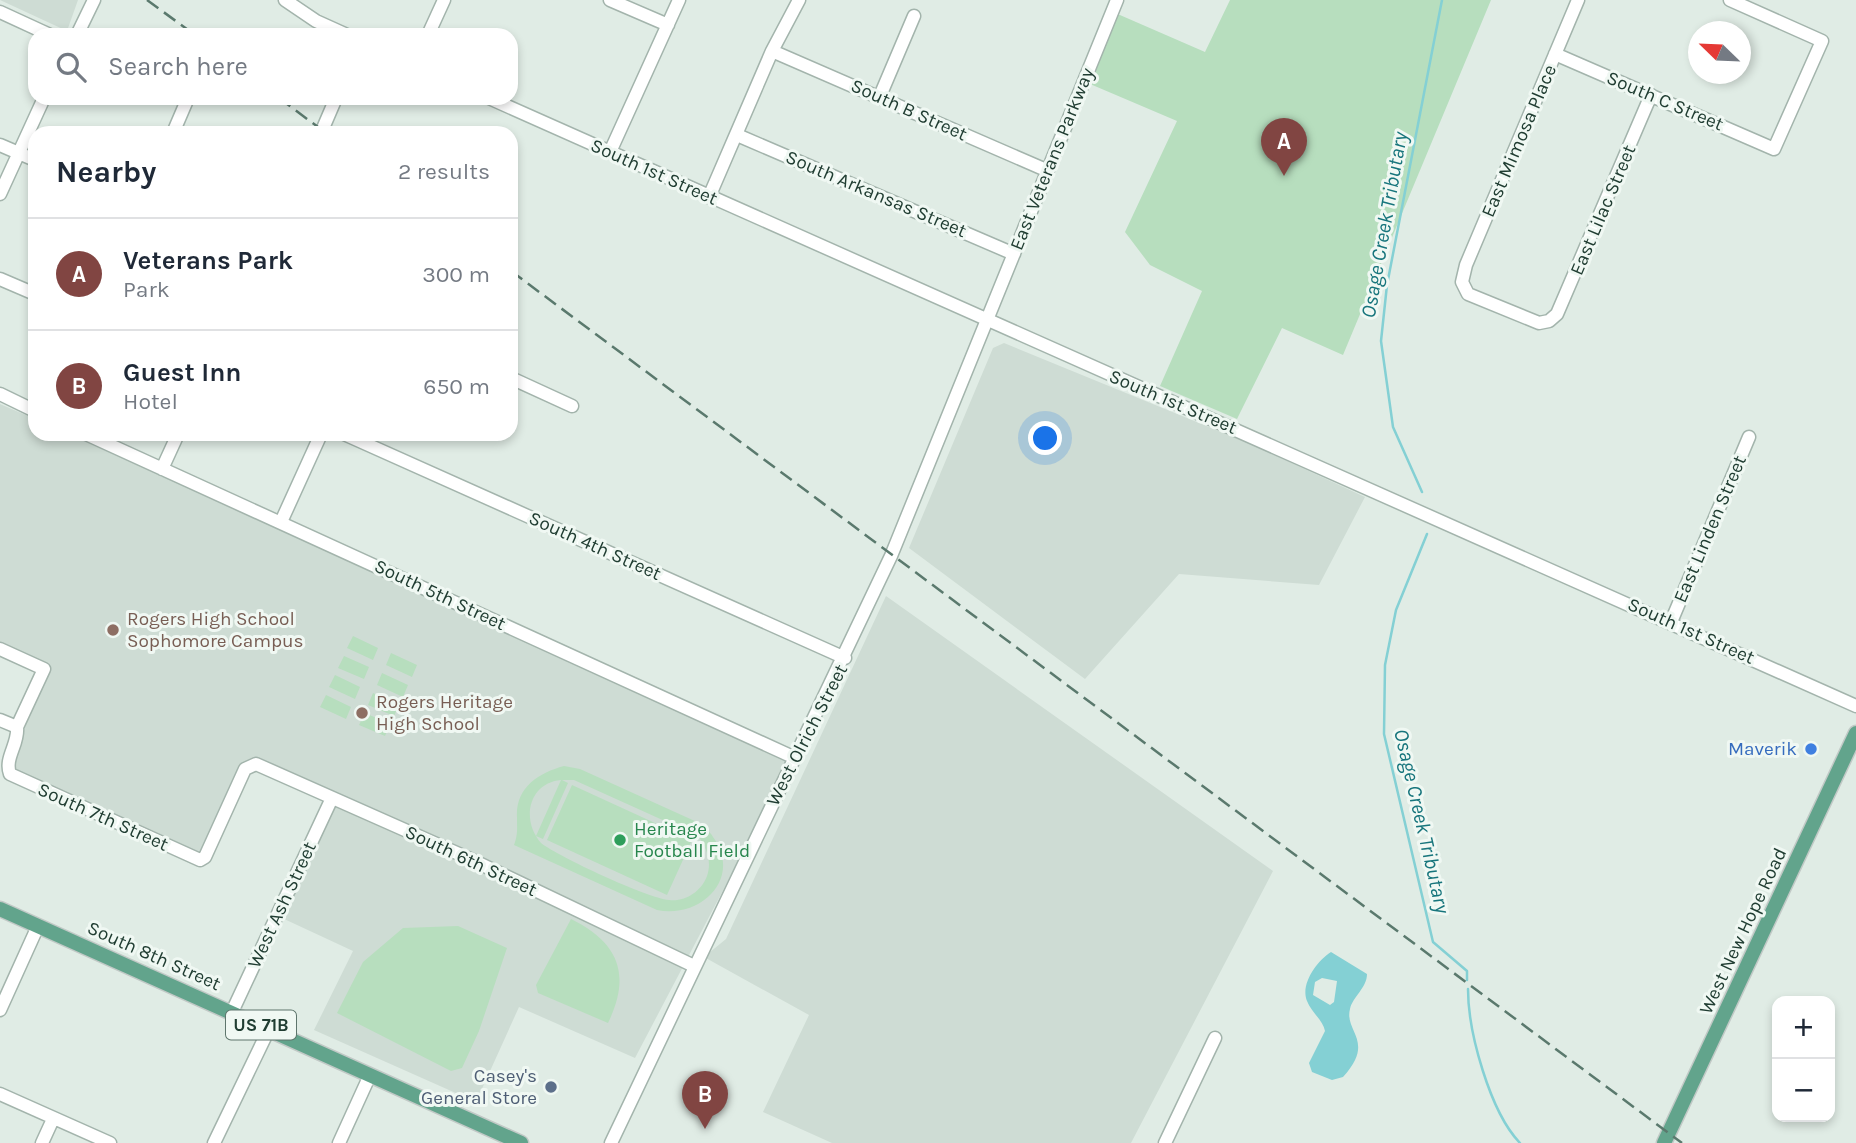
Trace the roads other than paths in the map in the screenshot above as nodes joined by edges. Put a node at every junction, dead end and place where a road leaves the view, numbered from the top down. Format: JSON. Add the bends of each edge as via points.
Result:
{"nodes":[{"id":1,"x":85,"y":0,"type":"edge"},
{"id":2,"x":94,"y":0,"type":"edge"},
{"id":3,"x":285,"y":0,"type":"edge"},
{"id":4,"x":444,"y":0,"type":"edge"},
{"id":5,"x":610,"y":0,"type":"edge"},
{"id":6,"x":679,"y":0,"type":"edge"},
{"id":7,"x":799,"y":0,"type":"edge"},
{"id":8,"x":1117,"y":0,"type":"edge"},
{"id":9,"x":1578,"y":0,"type":"edge"},
{"id":10,"x":1730,"y":0,"type":"edge"},
{"id":11,"x":0,"y":12,"type":"edge"},
{"id":12,"x":914,"y":16,"type":"dead end"},
{"id":13,"x":668,"y":25,"type":"junction"},
{"id":14,"x":35,"y":28,"type":"edge"},
{"id":15,"x":77,"y":28,"type":"edge"},
{"id":16,"x":79,"y":28,"type":"edge"},
{"id":17,"x":332,"y":28,"type":"edge"},
{"id":18,"x":431,"y":28,"type":"edge"},
{"id":19,"x":772,"y":51,"type":"junction"},
{"id":20,"x":1555,"y":54,"type":"junction"},
{"id":21,"x":1651,"y":95,"type":"junction"},
{"id":22,"x":880,"y":96,"type":"junction"},
{"id":23,"x":41,"y":105,"type":"edge"},
{"id":24,"x":185,"y":105,"type":"edge"},
{"id":25,"x":333,"y":105,"type":"edge"},
{"id":26,"x":505,"y":105,"type":"edge"},
{"id":27,"x":31,"y":126,"type":"edge"},
{"id":28,"x":176,"y":126,"type":"edge"},
{"id":29,"x":324,"y":126,"type":"edge"},
{"id":30,"x":28,"y":133,"type":"edge"},
{"id":31,"x":737,"y":135,"type":"junction"},
{"id":32,"x":0,"y":145,"type":"edge"},
{"id":33,"x":19,"y":152,"type":"junction"},
{"id":34,"x":610,"y":152,"type":"junction"},
{"id":35,"x":28,"y":156,"type":"edge"},
{"id":36,"x":1046,"y":170,"type":"junction"},
{"id":37,"x":0,"y":194,"type":"edge"},
{"id":38,"x":709,"y":197,"type":"junction"},
{"id":39,"x":1014,"y":254,"type":"junction"},
{"id":40,"x":0,"y":279,"type":"edge"},
{"id":41,"x":28,"y":292,"type":"edge"},
{"id":42,"x":986,"y":319,"type":"junction"},
{"id":43,"x":1549,"y":321,"type":"joint"},
{"id":44,"x":518,"y":381,"type":"edge"},
{"id":45,"x":0,"y":394,"type":"edge"},
{"id":46,"x":572,"y":406,"type":"dead end"},
{"id":47,"x":28,"y":408,"type":"edge"},
{"id":48,"x":1749,"y":436,"type":"dead end"},
{"id":49,"x":101,"y":441,"type":"edge"},
{"id":50,"x":175,"y":441,"type":"edge"},
{"id":51,"x":318,"y":441,"type":"edge"},
{"id":52,"x":360,"y":441,"type":"edge"},
{"id":53,"x":162,"y":469,"type":"junction"},
{"id":54,"x":281,"y":522,"type":"junction"},
{"id":55,"x":1671,"y":622,"type":"junction"},
{"id":56,"x":0,"y":649,"type":"edge"},
{"id":57,"x":845,"y":658,"type":"junction"},
{"id":58,"x":1856,"y":706,"type":"edge"},
{"id":59,"x":0,"y":720,"type":"edge"},
{"id":60,"x":17,"y":727,"type":"junction"},
{"id":61,"x":1856,"y":733,"type":"edge"},
{"id":62,"x":793,"y":757,"type":"junction"},
{"id":63,"x":245,"y":769,"type":"joint"},
{"id":64,"x":332,"y":798,"type":"junction"},
{"id":65,"x":0,"y":909,"type":"edge"},
{"id":66,"x":38,"y":926,"type":"junction"},
{"id":67,"x":694,"y":966,"type":"junction"},
{"id":68,"x":0,"y":1010,"type":"edge"},
{"id":69,"x":232,"y":1012,"type":"junction"},
{"id":70,"x":269,"y":1029,"type":"junction"},
{"id":71,"x":1215,"y":1038,"type":"dead end"},
{"id":72,"x":370,"y":1074,"type":"junction"},
{"id":73,"x":0,"y":1094,"type":"edge"},
{"id":74,"x":53,"y":1119,"type":"junction"},
{"id":75,"x":42,"y":1143,"type":"edge"},
{"id":76,"x":110,"y":1143,"type":"edge"},
{"id":77,"x":214,"y":1143,"type":"edge"},
{"id":78,"x":339,"y":1143,"type":"edge"},
{"id":79,"x":521,"y":1143,"type":"edge"},
{"id":80,"x":611,"y":1143,"type":"edge"},
{"id":81,"x":1165,"y":1143,"type":"edge"},
{"id":82,"x":1664,"y":1143,"type":"edge"}],
"edges":[{"from":1,"to":15,"type":"street"},
{"from":2,"to":16,"type":"street"},
{"from":3,"to":17,"type":"street"},
{"from":4,"to":18,"type":"street"},
{"from":5,"to":13,"type":"street"},
{"from":6,"to":13,"type":"street"},
{"from":7,"to":19,"type":"street"},
{"from":8,"to":36,"type":"street","name":"East Veterans Parkway"},
{"from":9,"to":20,"type":"street","name":"East Mimosa Place"},
{"from":10,"to":21,"type":"street","name":"South C Street","via":[[1822,41],[1774,149]]},
{"from":11,"to":14,"type":"street"},
{"from":12,"to":22,"type":"street"},
{"from":13,"to":34,"type":"street"},
{"from":19,"to":22,"type":"street","name":"South B Street"},
{"from":19,"to":31,"type":"street"},
{"from":20,"to":21,"type":"street","name":"South C Street"},
{"from":20,"to":43,"type":"street","name":"East Mimosa Place","via":[[1462,282],[1477,300],[1539,323]]},
{"from":21,"to":43,"type":"street","name":"East Lilac Street","via":[[1567,294]]},
{"from":22,"to":36,"type":"street","name":"South B Street"},
{"from":23,"to":27,"type":"street"},
{"from":24,"to":28,"type":"street"},
{"from":25,"to":29,"type":"street"},
{"from":26,"to":34,"type":"street","name":"South 1st Street"},
{"from":30,"to":33,"type":"street"},
{"from":31,"to":38,"type":"street"},
{"from":31,"to":39,"type":"street","name":"South Arkansas Street"},
{"from":32,"to":33,"type":"street"},
{"from":33,"to":35,"type":"street"},
{"from":33,"to":37,"type":"street"},
{"from":34,"to":38,"type":"street","name":"South 1st Street"},
{"from":36,"to":39,"type":"street","name":"East Veterans Parkway"},
{"from":38,"to":42,"type":"street","name":"South 1st Street"},
{"from":39,"to":42,"type":"street","name":"East Veterans Parkway"},
{"from":40,"to":41,"type":"street"},
{"from":42,"to":55,"type":"street","name":"South 1st Street"},
{"from":42,"to":57,"type":"street","name":"West Olrich Street","via":[[937,449]]},
{"from":44,"to":46,"type":"street"},
{"from":45,"to":47,"type":"street"},
{"from":48,"to":55,"type":"street","name":"East Linden Street"},
{"from":49,"to":53,"type":"street","name":"South 5th Street"},
{"from":50,"to":53,"type":"street"},
{"from":51,"to":54,"type":"street"},
{"from":52,"to":57,"type":"street","name":"South 4th Street"},
{"from":53,"to":54,"type":"street","name":"South 5th Street"},
{"from":54,"to":62,"type":"street","name":"South 5th Street"},
{"from":55,"to":58,"type":"street","name":"South 1st Street"},
{"from":56,"to":60,"type":"street","via":[[44,668]]},
{"from":57,"to":62,"type":"street","name":"West Olrich Street"},
{"from":59,"to":60,"type":"street"},
{"from":60,"to":63,"type":"street","name":"South 7th Street","via":[[9,774],[200,860]]},
{"from":61,"to":82,"type":"main road","name":"West New Hope Road"},
{"from":62,"to":67,"type":"street","name":"West Olrich Street"},
{"from":63,"to":64,"type":"street","name":"South 6th Street","via":[[256,764]]},
{"from":64,"to":67,"type":"street","name":"South 6th Street"},
{"from":64,"to":69,"type":"street","name":"West Ash Street"},
{"from":65,"to":66,"type":"main road","name":"South 8th Street","number":"US 71B"},
{"from":66,"to":68,"type":"street"},
{"from":66,"to":69,"type":"main road","name":"South 8th Street","number":"US 71B"},
{"from":67,"to":80,"type":"street","name":"West Olrich Street"},
{"from":69,"to":70,"type":"main road","name":"South 8th Street","number":"US 71B"},
{"from":70,"to":72,"type":"main road","name":"South 8th Street","number":"US 71B"},
{"from":70,"to":77,"type":"street"},
{"from":71,"to":81,"type":"street"},
{"from":72,"to":78,"type":"street"},
{"from":72,"to":79,"type":"main road","name":"South 8th Street","number":"US 71B"},
{"from":73,"to":74,"type":"street"},
{"from":74,"to":75,"type":"street"},
{"from":74,"to":76,"type":"street"}]}
